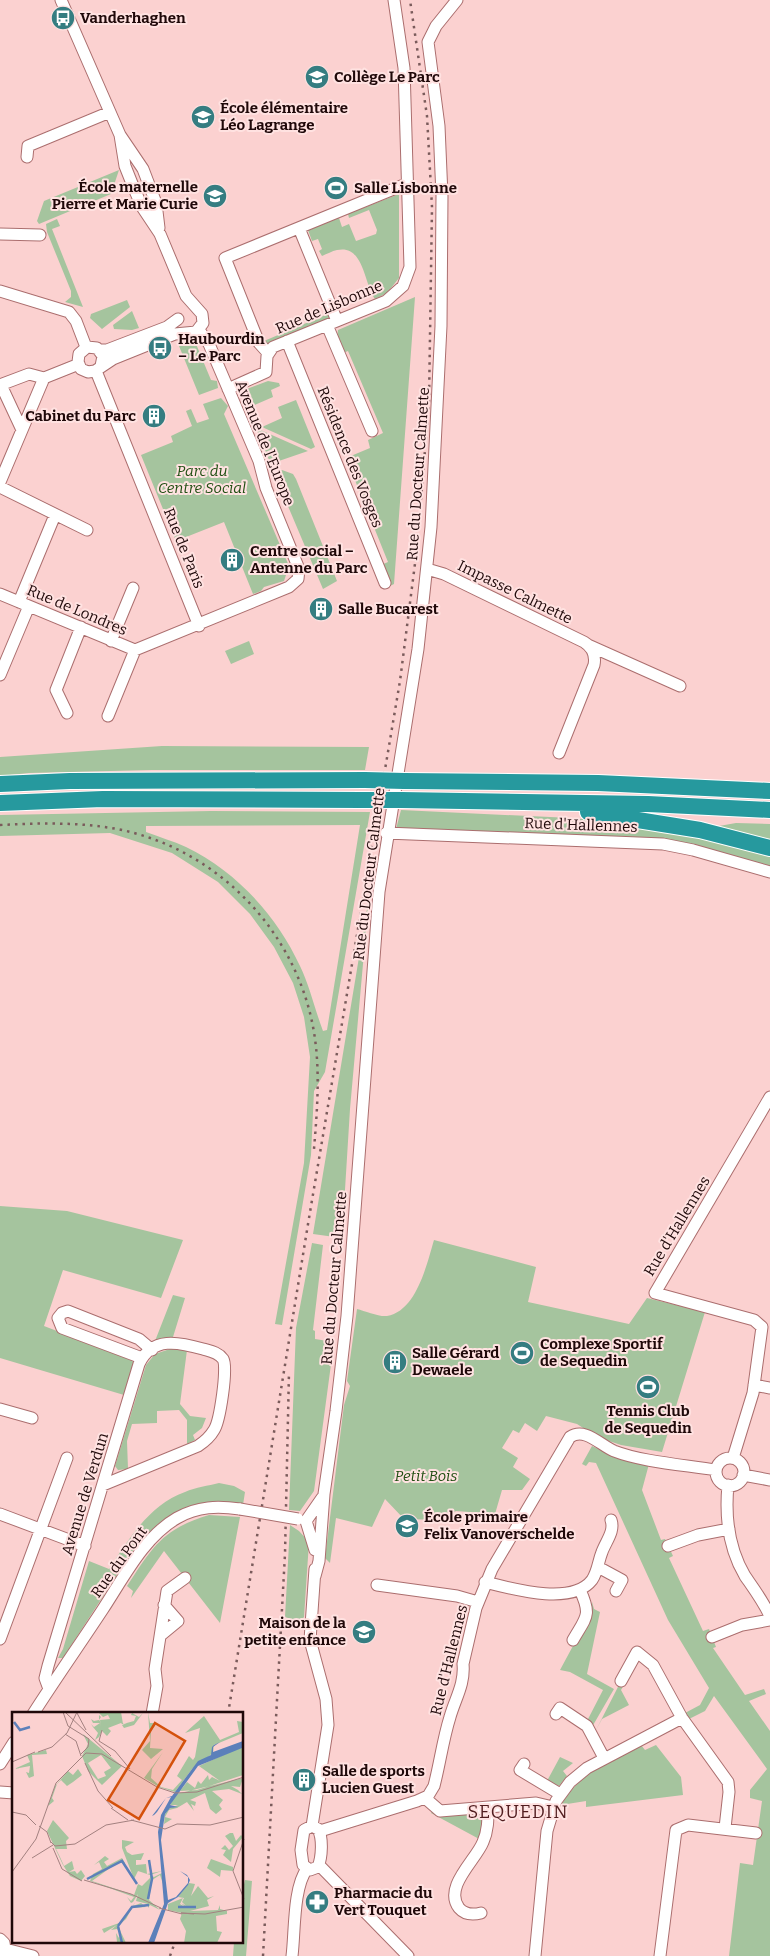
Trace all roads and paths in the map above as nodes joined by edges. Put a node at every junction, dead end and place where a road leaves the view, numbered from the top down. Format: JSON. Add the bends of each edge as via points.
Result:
{"nodes":[{"id":1,"x":61,"y":0,"type":"edge"},
{"id":2,"x":67,"y":0,"type":"edge"},
{"id":3,"x":394,"y":0,"type":"edge"},
{"id":4,"x":457,"y":0,"type":"edge"},
{"id":5,"x":84,"y":52,"type":"junction"},
{"id":6,"x":110,"y":112,"type":"junction"},
{"id":7,"x":27,"y":157,"type":"dead end"},
{"id":8,"x":406,"y":184,"type":"junction"},
{"id":9,"x":299,"y":228,"type":"junction"},
{"id":10,"x":0,"y":234,"type":"edge"},
{"id":11,"x":40,"y":235,"type":"dead end"},
{"id":12,"x":0,"y":290,"type":"edge"},
{"id":13,"x":186,"y":296,"type":"junction"},
{"id":14,"x":196,"y":308,"type":"junction"},
{"id":15,"x":181,"y":314,"type":"junction"},
{"id":16,"x":332,"y":323,"type":"junction"},
{"id":17,"x":193,"y":331,"type":"junction"},
{"id":18,"x":287,"y":341,"type":"junction"},
{"id":19,"x":86,"y":347,"type":"junction"},
{"id":20,"x":99,"y":350,"type":"junction"},
{"id":21,"x":268,"y":352,"type":"junction"},
{"id":22,"x":78,"y":364,"type":"junction"},
{"id":23,"x":99,"y":368,"type":"junction"},
{"id":24,"x":44,"y":378,"type":"junction"},
{"id":25,"x":0,"y":385,"type":"edge"},
{"id":26,"x":228,"y":389,"type":"junction"},
{"id":27,"x":22,"y":430,"type":"junction"},
{"id":28,"x":372,"y":431,"type":"dead end"},
{"id":29,"x":0,"y":482,"type":"edge"},
{"id":30,"x":0,"y":487,"type":"edge"},
{"id":31,"x":55,"y":515,"type":"junction"},
{"id":32,"x":87,"y":530,"type":"dead end"},
{"id":33,"x":299,"y":569,"type":"joint"},
{"id":34,"x":427,"y":569,"type":"junction"},
{"id":35,"x":385,"y":583,"type":"dead end"},
{"id":36,"x":133,"y":588,"type":"dead end"},
{"id":37,"x":0,"y":594,"type":"edge"},
{"id":38,"x":24,"y":604,"type":"junction"},
{"id":39,"x":199,"y":626,"type":"junction"},
{"id":40,"x":80,"y":627,"type":"junction"},
{"id":41,"x":111,"y":641,"type":"junction"},
{"id":42,"x":588,"y":645,"type":"junction"},
{"id":43,"x":135,"y":650,"type":"junction"},
{"id":44,"x":0,"y":675,"type":"edge"},
{"id":45,"x":680,"y":686,"type":"dead end"},
{"id":46,"x":67,"y":713,"type":"dead end"},
{"id":47,"x":108,"y":716,"type":"dead end"},
{"id":48,"x":560,"y":753,"type":"dead end"},
{"id":49,"x":0,"y":784,"type":"edge"},
{"id":50,"x":770,"y":791,"type":"edge"},
{"id":51,"x":514,"y":801,"type":"junction"},
{"id":52,"x":0,"y":804,"type":"edge"},
{"id":53,"x":770,"y":810,"type":"edge"},
{"id":54,"x":386,"y":833,"type":"junction"},
{"id":55,"x":770,"y":848,"type":"edge"},
{"id":56,"x":770,"y":872,"type":"edge"},
{"id":57,"x":770,"y":1097,"type":"edge"},
{"id":58,"x":152,"y":1350,"type":"junction"},
{"id":59,"x":142,"y":1358,"type":"junction"},
{"id":60,"x":754,"y":1385,"type":"junction"},
{"id":61,"x":770,"y":1388,"type":"edge"},
{"id":62,"x":0,"y":1409,"type":"edge"},
{"id":63,"x":32,"y":1418,"type":"dead end"},
{"id":64,"x":67,"y":1458,"type":"dead end"},
{"id":65,"x":733,"y":1458,"type":"junction"},
{"id":66,"x":716,"y":1470,"type":"junction"},
{"id":67,"x":743,"y":1475,"type":"junction"},
{"id":68,"x":770,"y":1480,"type":"edge"},
{"id":69,"x":103,"y":1485,"type":"junction"},
{"id":70,"x":728,"y":1485,"type":"junction"},
{"id":71,"x":324,"y":1494,"type":"junction"},
{"id":72,"x":0,"y":1514,"type":"edge"},
{"id":73,"x":611,"y":1520,"type":"dead end"},
{"id":74,"x":306,"y":1521,"type":"junction"},
{"id":75,"x":321,"y":1523,"type":"junction"},
{"id":76,"x":41,"y":1529,"type":"junction"},
{"id":77,"x":729,"y":1530,"type":"junction"},
{"id":78,"x":85,"y":1546,"type":"junction"},
{"id":79,"x":668,"y":1546,"type":"dead end"},
{"id":80,"x":598,"y":1567,"type":"junction"},
{"id":81,"x":315,"y":1576,"type":"junction"},
{"id":82,"x":185,"y":1578,"type":"dead end"},
{"id":83,"x":485,"y":1582,"type":"junction"},
{"id":84,"x":377,"y":1585,"type":"dead end"},
{"id":85,"x":580,"y":1590,"type":"junction"},
{"id":86,"x":616,"y":1591,"type":"dead end"},
{"id":87,"x":478,"y":1602,"type":"junction"},
{"id":88,"x":4,"y":1616,"type":"edge"},
{"id":89,"x":770,"y":1616,"type":"edge"},
{"id":90,"x":770,"y":1620,"type":"edge"},
{"id":91,"x":712,"y":1637,"type":"dead end"},
{"id":92,"x":0,"y":1639,"type":"edge"},
{"id":93,"x":573,"y":1640,"type":"dead end"},
{"id":94,"x":54,"y":1651,"type":"junction"},
{"id":95,"x":63,"y":1669,"type":"junction"},
{"id":96,"x":621,"y":1681,"type":"dead end"},
{"id":97,"x":49,"y":1689,"type":"junction"},
{"id":98,"x":34,"y":1712,"type":"edge"},
{"id":99,"x":152,"y":1712,"type":"edge"},
{"id":100,"x":556,"y":1714,"type":"dead end"},
{"id":101,"x":682,"y":1718,"type":"junction"},
{"id":102,"x":12,"y":1745,"type":"edge"},
{"id":103,"x":604,"y":1758,"type":"junction"},
{"id":104,"x":0,"y":1764,"type":"edge"},
{"id":105,"x":524,"y":1764,"type":"dead end"},
{"id":106,"x":560,"y":1794,"type":"junction"},
{"id":107,"x":425,"y":1798,"type":"junction"},
{"id":108,"x":553,"y":1807,"type":"junction"},
{"id":109,"x":488,"y":1808,"type":"junction"},
{"id":110,"x":725,"y":1828,"type":"junction"},
{"id":111,"x":316,"y":1829,"type":"junction"},
{"id":112,"x":756,"y":1833,"type":"dead end"},
{"id":113,"x":319,"y":1865,"type":"junction"},
{"id":114,"x":307,"y":1869,"type":"junction"},
{"id":115,"x":481,"y":1913,"type":"dead end"},
{"id":116,"x":1,"y":1947,"type":"edge"},
{"id":117,"x":33,"y":1956,"type":"edge"},
{"id":118,"x":292,"y":1956,"type":"edge"},
{"id":119,"x":408,"y":1956,"type":"edge"},
{"id":120,"x":535,"y":1956,"type":"edge"},
{"id":121,"x":660,"y":1956,"type":"edge"}],
"edges":[{"from":1,"to":5,"type":"street"},
{"from":2,"to":5,"type":"street","via":[[81,34]]},
{"from":3,"to":8,"type":"street","via":[[404,68]]},
{"from":4,"to":34,"type":"street","name":"Rue du Docteur Calmette","via":[[433,29],[428,45],[440,132],[442,259],[437,447]]},
{"from":5,"to":6,"type":"street"},
{"from":6,"to":7,"type":"street","via":[[28,146]]},
{"from":6,"to":13,"type":"street","via":[[120,135],[139,161],[153,195],[160,234]]},
{"from":8,"to":9,"type":"street"},
{"from":8,"to":16,"type":"street","name":"Rue de Lisbonne","via":[[410,267],[403,286],[386,301]]},
{"from":9,"to":16,"type":"street"},
{"from":9,"to":21,"type":"street","via":[[225,258],[260,343]]},
{"from":10,"to":11,"type":"street"},
{"from":12,"to":19,"type":"street","via":[[69,312]]},
{"from":13,"to":14,"type":"street"},
{"from":13,"to":15,"type":"street"},
{"from":14,"to":15,"type":"street","via":[[190,307]]},
{"from":14,"to":17,"type":"street","name":"Avenue de l'Europe","via":[[204,319]]},
{"from":15,"to":17,"type":"street","name":"Avenue de l'Europe","via":[[181,328]]},
{"from":15,"to":20,"type":"street","via":[[158,330],[107,350]]},
{"from":16,"to":18,"type":"street","name":"Rue de Lisbonne"},
{"from":16,"to":28,"type":"street"},
{"from":17,"to":23,"type":"street","via":[[170,336]]},
{"from":17,"to":26,"type":"street","name":"Avenue de l'Europe","via":[[209,344]]},
{"from":18,"to":21,"type":"street","name":"Rue de Lisbonne"},
{"from":18,"to":35,"type":"street","name":"Résidence des Vosges"},
{"from":19,"to":20,"type":"street"},
{"from":19,"to":22,"type":"street","via":[[79,354]]},
{"from":20,"to":23,"type":"street","via":[[103,357]]},
{"from":21,"to":26,"type":"street","name":"Rue de Lisbonne","via":[[266,372]]},
{"from":22,"to":23,"type":"street","via":[[86,371]]},
{"from":22,"to":24,"type":"street"},
{"from":23,"to":39,"type":"street","name":"Rue de Paris"},
{"from":24,"to":25,"type":"street","via":[[29,374]]},
{"from":24,"to":27,"type":"street"},
{"from":25,"to":27,"type":"street"},
{"from":26,"to":33,"type":"street","name":"Avenue de l'Europe","via":[[258,458],[266,488]]},
{"from":27,"to":29,"type":"street"},
{"from":30,"to":31,"type":"street","via":[[51,510]]},
{"from":31,"to":32,"type":"street"},
{"from":31,"to":38,"type":"street"},
{"from":33,"to":39,"type":"street","name":"Rue de Londres","via":[[298,579],[289,587]]},
{"from":34,"to":42,"type":"street","name":"Impasse Calmette","via":[[444,574]]},
{"from":34,"to":54,"type":"street","name":"Rue du Docteur Calmette","via":[[415,665]]},
{"from":36,"to":41,"type":"street"},
{"from":37,"to":38,"type":"street","name":"Rue de Londres"},
{"from":38,"to":40,"type":"street","name":"Rue de Londres"},
{"from":38,"to":44,"type":"street"},
{"from":39,"to":43,"type":"street","name":"Rue de Londres"},
{"from":40,"to":41,"type":"street","name":"Rue de Londres"},
{"from":40,"to":46,"type":"street","via":[[56,690]]},
{"from":41,"to":43,"type":"street","name":"Rue de Londres"},
{"from":42,"to":45,"type":"street","name":"Impasse Calmette"},
{"from":42,"to":48,"type":"street","via":[[594,656],[594,665]]},
{"from":43,"to":47,"type":"street"},
{"from":49,"to":50,"type":"highway","bridge":true,"via":[[404,780]]},
{"from":51,"to":52,"type":"highway","bridge":true,"via":[[89,800]]},
{"from":51,"to":53,"type":"highway"},
{"from":51,"to":55,"type":"highway","via":[[659,822]]},
{"from":54,"to":56,"type":"street","name":"Rue d'Hallennes","via":[[648,843],[693,850]]},
{"from":54,"to":71,"type":"street","name":"Rue du Docteur Calmette","via":[[376,922],[346,1326]]},
{"from":57,"to":60,"type":"street","name":"Rue d'Hallennes","via":[[655,1293],[760,1324],[763,1331]]},
{"from":58,"to":59,"type":"street"},
{"from":58,"to":59,"type":"street","via":[[142,1341],[68,1311],[58,1318],[62,1328]]},
{"from":58,"to":69,"type":"street","via":[[173,1342],[221,1357],[225,1367],[216,1426],[209,1438],[198,1446]]},
{"from":59,"to":69,"type":"street","name":"Avenue de Verdun"},
{"from":60,"to":61,"type":"street"},
{"from":60,"to":65,"type":"street"},
{"from":62,"to":63,"type":"street"},
{"from":64,"to":76,"type":"street"},
{"from":65,"to":66,"type":"street","via":[[722,1460]]},
{"from":65,"to":67,"type":"street","via":[[742,1465]]},
{"from":66,"to":70,"type":"street","via":[[719,1480]]},
{"from":66,"to":83,"type":"street","name":"Rue d'Hallennes","via":[[617,1452],[576,1433],[570,1437]]},
{"from":67,"to":68,"type":"street"},
{"from":67,"to":70,"type":"street","via":[[736,1484]]},
{"from":69,"to":78,"type":"street","name":"Avenue de Verdun"},
{"from":70,"to":77,"type":"street","via":[[726,1510]]},
{"from":71,"to":74,"type":"street"},
{"from":71,"to":75,"type":"street","name":"Rue du Docteur Calmette"},
{"from":72,"to":76,"type":"street"},
{"from":73,"to":80,"type":"street","via":[[612,1529]]},
{"from":74,"to":75,"type":"street","name":"Rue du Pont","via":[[316,1515]]},
{"from":74,"to":81,"type":"street","via":[[315,1552]]},
{"from":74,"to":95,"type":"street","name":"Rue du Pont","bridge":true,"via":[[219,1507],[193,1511],[174,1520],[157,1532],[135,1561]]},
{"from":75,"to":81,"type":"street"},
{"from":76,"to":78,"type":"street"},
{"from":76,"to":88,"type":"street"},
{"from":77,"to":79,"type":"street","via":[[698,1535]]},
{"from":77,"to":89,"type":"street","via":[[742,1571]]},
{"from":78,"to":94,"type":"street","name":"Avenue de Verdun"},
{"from":80,"to":85,"type":"street","via":[[591,1582]]},
{"from":80,"to":86,"type":"street","via":[[622,1580]]},
{"from":81,"to":111,"type":"street","via":[[310,1640],[326,1699],[328,1725]]},
{"from":82,"to":99,"type":"street","via":[[167,1591],[154,1669],[157,1686]]},
{"from":83,"to":85,"type":"street","via":[[553,1594],[571,1594]]},
{"from":83,"to":87,"type":"street","name":"Rue d'Hallennes"},
{"from":84,"to":87,"type":"street"},
{"from":85,"to":93,"type":"street","via":[[588,1608]]},
{"from":87,"to":107,"type":"street","name":"Rue d'Hallennes","via":[[459,1693],[434,1786]]},
{"from":88,"to":92,"type":"street"},
{"from":90,"to":91,"type":"street","via":[[742,1625]]},
{"from":94,"to":95,"type":"street","via":[[54,1660]]},
{"from":94,"to":97,"type":"street","name":"Avenue de Verdun","via":[[45,1678]]},
{"from":95,"to":97,"type":"street","name":"Rue du Pont"},
{"from":96,"to":101,"type":"street","via":[[637,1652],[653,1665]]},
{"from":97,"to":98,"type":"street","name":"Rue du Pont"},
{"from":100,"to":103,"type":"street","via":[[560,1708],[584,1722]]},
{"from":101,"to":103,"type":"street"},
{"from":101,"to":110,"type":"street","via":[[726,1778],[730,1792]]},
{"from":102,"to":104,"type":"street"},
{"from":103,"to":106,"type":"street","via":[[581,1772]]},
{"from":105,"to":106,"type":"street","via":[[520,1770]]},
{"from":106,"to":108,"type":"street"},
{"from":107,"to":109,"type":"street","via":[[440,1811]]},
{"from":107,"to":111,"type":"street"},
{"from":108,"to":109,"type":"street","via":[[536,1803]]},
{"from":108,"to":120,"type":"street","via":[[547,1831]]},
{"from":109,"to":115,"type":"street","via":[[484,1840],[462,1875],[456,1895],[457,1904],[463,1912]]},
{"from":110,"to":112,"type":"street"},
{"from":110,"to":121,"type":"street","via":[[688,1825],[674,1832]]},
{"from":111,"to":113,"type":"street"},
{"from":111,"to":114,"type":"street","via":[[306,1828],[303,1833],[301,1859]]},
{"from":113,"to":114,"type":"street","via":[[313,1870]]},
{"from":113,"to":119,"type":"street"},
{"from":114,"to":118,"type":"street","via":[[299,1889]]},
{"from":116,"to":117,"type":"street"}]}
